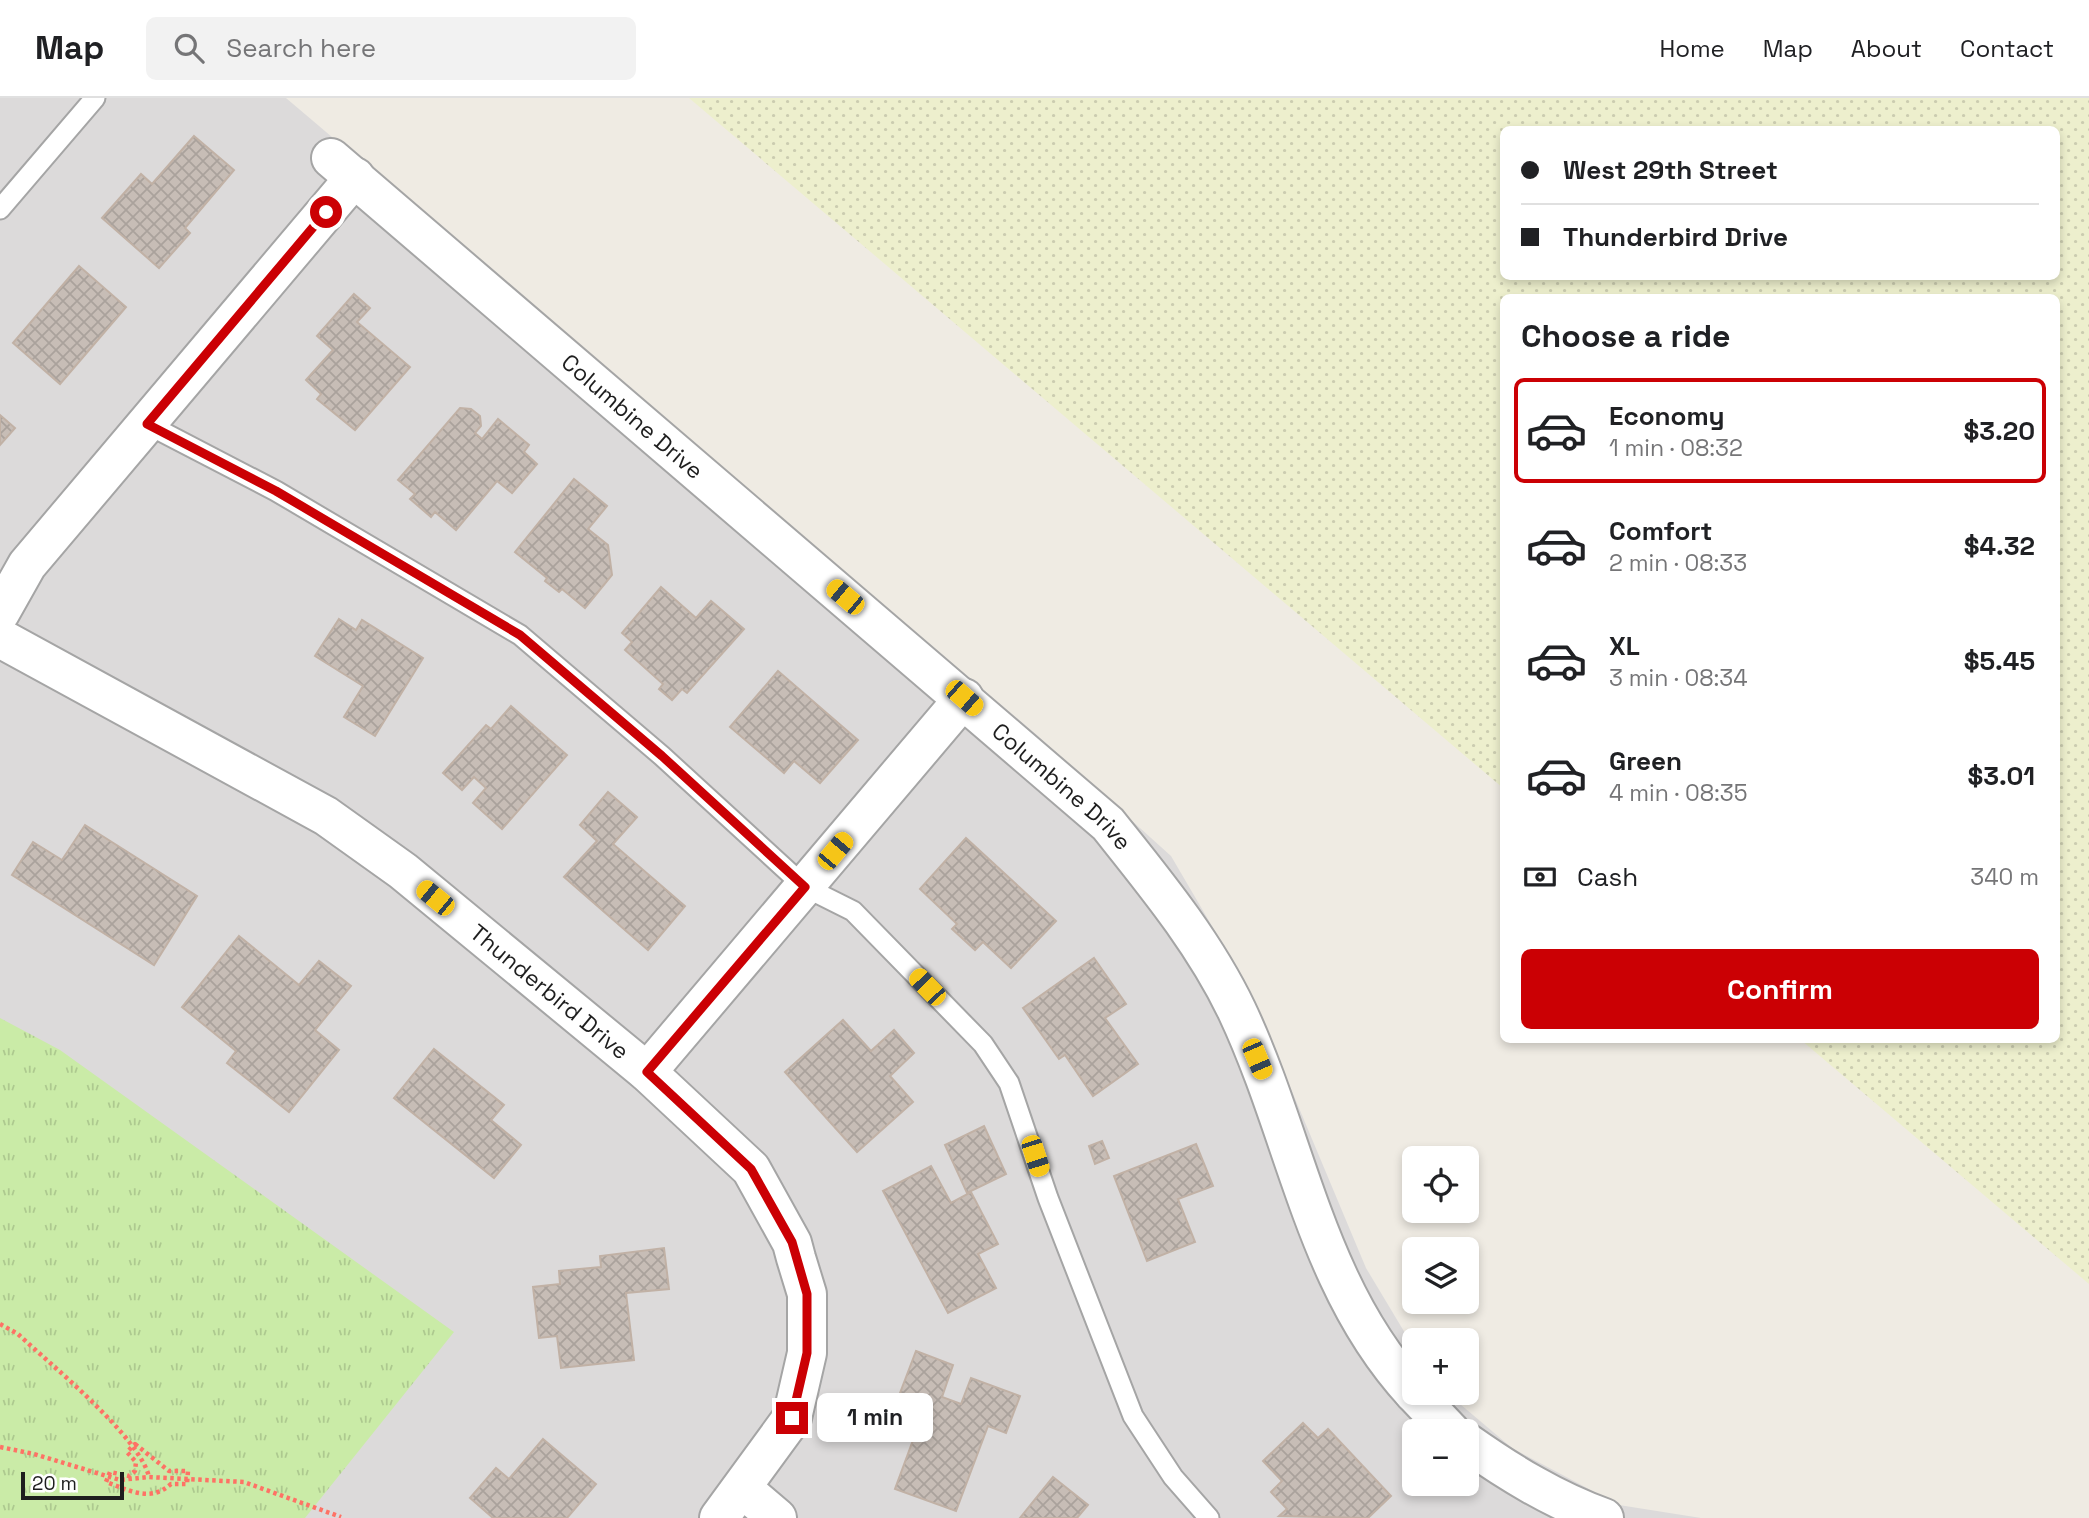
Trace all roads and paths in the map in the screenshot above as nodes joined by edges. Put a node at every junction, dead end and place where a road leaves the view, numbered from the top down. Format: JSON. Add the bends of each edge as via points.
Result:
{"nodes":[{"id":1,"x":95,"y":98,"type":"edge"},
{"id":2,"x":0,"y":209,"type":"edge"},
{"id":3,"x":147,"y":424,"type":"junction"},
{"id":4,"x":0,"y":612,"type":"edge"},
{"id":5,"x":0,"y":638,"type":"edge"},
{"id":6,"x":964,"y":698,"type":"junction"},
{"id":7,"x":805,"y":887,"type":"junction"},
{"id":8,"x":647,"y":1072,"type":"junction"},
{"id":9,"x":0,"y":1324,"type":"edge"},
{"id":10,"x":1402,"y":1376,"type":"edge"},
{"id":11,"x":1425,"y":1405,"type":"edge"},
{"id":12,"x":1439,"y":1419,"type":"edge"},
{"id":13,"x":0,"y":1447,"type":"edge"},
{"id":14,"x":132,"y":1447,"type":"junction"},
{"id":15,"x":1479,"y":1451,"type":"edge"},
{"id":16,"x":108,"y":1477,"type":"junction"},
{"id":17,"x":149,"y":1477,"type":"junction"},
{"id":18,"x":187,"y":1479,"type":"junction"},
{"id":19,"x":743,"y":1489,"type":"junction"},
{"id":20,"x":341,"y":1517,"type":"edge"},
{"id":21,"x":719,"y":1518,"type":"edge"},
{"id":22,"x":778,"y":1518,"type":"edge"},
{"id":23,"x":1209,"y":1518,"type":"edge"},
{"id":24,"x":1604,"y":1518,"type":"edge"}],
"edges":[{"from":1,"to":2,"type":"lane"},
{"from":3,"to":4,"type":"street","via":[[27,565]]},
{"from":3,"to":6,"type":"street","name":"Columbine Drive","via":[[343,168]]},
{"from":3,"to":7,"type":"lane","via":[[276,491],[520,635]]},
{"from":5,"to":8,"type":"street","name":"Thunderbird Drive","via":[[326,816],[403,871]]},
{"from":6,"to":7,"type":"street"},
{"from":6,"to":10,"type":"street","name":"Columbine Drive","via":[[1108,824],[1177,909],[1236,1009],[1267,1083],[1315,1228],[1355,1309]]},
{"from":7,"to":8,"type":"street"},
{"from":7,"to":23,"type":"lane","via":[[853,911],[983,1044],[1009,1083],[1048,1198],[1133,1416],[1173,1477]]},
{"from":8,"to":19,"type":"street","name":"Thunderbird Drive","via":[[751,1169],[792,1242],[807,1294],[807,1353],[792,1418]]},
{"from":9,"to":14,"type":"path","via":[[18,1334]]},
{"from":11,"to":12,"type":"street","name":"Columbine Drive"},
{"from":13,"to":16,"type":"path"},
{"from":14,"to":16,"type":"path","via":[[127,1452],[136,1462],[135,1471],[129,1476],[110,1472]]},
{"from":14,"to":17,"type":"path","via":[[146,1463]]},
{"from":14,"to":18,"type":"path","via":[[135,1444],[169,1471],[188,1471]]},
{"from":15,"to":24,"type":"street","via":[[1512,1474]]},
{"from":16,"to":17,"type":"path"},
{"from":16,"to":18,"type":"path","via":[[106,1482],[150,1496],[171,1484],[187,1484]]},
{"from":17,"to":18,"type":"path"},
{"from":18,"to":20,"type":"path","via":[[244,1482]]},
{"from":19,"to":21,"type":"street","name":"Thunderbird Drive"},
{"from":19,"to":22,"type":"street"}]}
